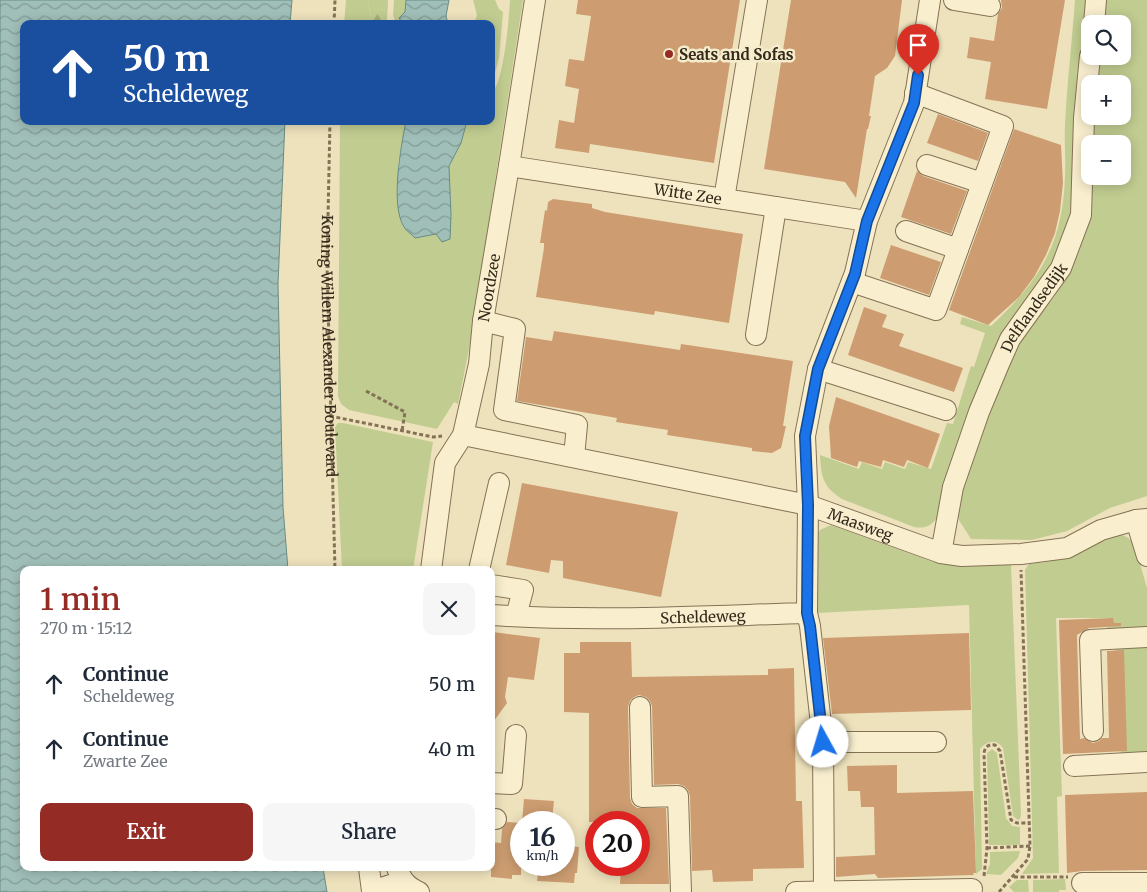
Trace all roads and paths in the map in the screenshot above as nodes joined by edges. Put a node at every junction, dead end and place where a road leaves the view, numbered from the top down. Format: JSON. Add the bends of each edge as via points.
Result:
{"nodes":[{"id":1,"x":335,"y":0,"type":"edge"},
{"id":2,"x":535,"y":0,"type":"edge"},
{"id":3,"x":757,"y":0,"type":"edge"},
{"id":4,"x":930,"y":0,"type":"edge"},
{"id":5,"x":954,"y":0,"type":"edge"},
{"id":6,"x":1096,"y":0,"type":"edge"},
{"id":7,"x":990,"y":6,"type":"dead end"},
{"id":8,"x":1095,"y":15,"type":"edge"},
{"id":9,"x":334,"y":20,"type":"edge"},
{"id":10,"x":1089,"y":65,"type":"edge"},
{"id":11,"x":915,"y":94,"type":"junction"},
{"id":12,"x":330,"y":125,"type":"edge"},
{"id":13,"x":927,"y":165,"type":"dead end"},
{"id":14,"x":509,"y":166,"type":"junction"},
{"id":15,"x":982,"y":183,"type":"junction"},
{"id":16,"x":724,"y":199,"type":"junction"},
{"id":17,"x":776,"y":207,"type":"junction"},
{"id":18,"x":867,"y":221,"type":"junction"},
{"id":19,"x":906,"y":231,"type":"dead end"},
{"id":20,"x":958,"y":250,"type":"junction"},
{"id":21,"x":852,"y":282,"type":"junction"},
{"id":22,"x":482,"y":321,"type":"junction"},
{"id":23,"x":756,"y":335,"type":"dead end"},
{"id":24,"x":818,"y":369,"type":"junction"},
{"id":25,"x":366,"y":391,"type":"dead end"},
{"id":26,"x":946,"y":410,"type":"dead end"},
{"id":27,"x":330,"y":416,"type":"junction"},
{"id":28,"x":402,"y":431,"type":"junction"},
{"id":29,"x":463,"y":435,"type":"junction"},
{"id":30,"x":574,"y":457,"type":"junction"},
{"id":31,"x":499,"y":484,"type":"dead end"},
{"id":32,"x":808,"y":505,"type":"junction"},
{"id":33,"x":1142,"y":520,"type":"edge"},
{"id":34,"x":941,"y":552,"type":"junction"},
{"id":35,"x":1021,"y":554,"type":"junction"},
{"id":36,"x":1147,"y":556,"type":"edge"},
{"id":37,"x":334,"y":566,"type":"edge"},
{"id":38,"x":432,"y":566,"type":"edge"},
{"id":39,"x":480,"y":566,"type":"edge"},
{"id":40,"x":495,"y":586,"type":"edge"},
{"id":41,"x":807,"y":613,"type":"junction"},
{"id":42,"x":495,"y":615,"type":"edge"},
{"id":43,"x":516,"y":616,"type":"junction"},
{"id":44,"x":1147,"y":637,"type":"edge"},
{"id":45,"x":640,"y":707,"type":"dead end"},
{"id":46,"x":1093,"y":731,"type":"dead end"},
{"id":47,"x":516,"y":735,"type":"dead end"},
{"id":48,"x":823,"y":742,"type":"junction"},
{"id":49,"x":936,"y":742,"type":"dead end"},
{"id":50,"x":1147,"y":762,"type":"edge"},
{"id":51,"x":1074,"y":766,"type":"dead end"},
{"id":52,"x":495,"y":783,"type":"edge"},
{"id":53,"x":1030,"y":823,"type":"junction"},
{"id":54,"x":1030,"y":846,"type":"junction"},
{"id":55,"x":987,"y":848,"type":"junction"},
{"id":56,"x":369,"y":871,"type":"edge"},
{"id":57,"x":1013,"y":877,"type":"junction"},
{"id":58,"x":406,"y":880,"type":"edge"},
{"id":59,"x":1074,"y":880,"type":"joint"},
{"id":60,"x":1147,"y":883,"type":"edge"},
{"id":61,"x":972,"y":889,"type":"joint"},
{"id":62,"x":369,"y":891,"type":"edge"},
{"id":63,"x":824,"y":891,"type":"junction"},
{"id":64,"x":681,"y":892,"type":"edge"},
{"id":65,"x":796,"y":892,"type":"edge"},
{"id":66,"x":999,"y":892,"type":"edge"}],
"edges":[{"from":1,"to":9,"type":"path"},
{"from":2,"to":14,"type":"street","name":"Noordzee"},
{"from":3,"to":16,"type":"street"},
{"from":4,"to":11,"type":"street"},
{"from":5,"to":7,"type":"street"},
{"from":6,"to":8,"type":"street"},
{"from":10,"to":34,"type":"street","name":"Delflandsedijk","via":[[1081,215],[1061,268],[1010,339],[979,412],[953,487]]},
{"from":11,"to":15,"type":"street","via":[[1003,126]]},
{"from":11,"to":18,"type":"street"},
{"from":12,"to":27,"type":"path","name":"Koning Willem Alexander Boulevard","via":[[327,265]]},
{"from":13,"to":15,"type":"street"},
{"from":14,"to":16,"type":"street","name":"Witte Zee"},
{"from":14,"to":22,"type":"street","name":"Noordzee"},
{"from":15,"to":20,"type":"street"},
{"from":16,"to":17,"type":"street","name":"Witte Zee"},
{"from":17,"to":18,"type":"street","name":"Witte Zee"},
{"from":17,"to":23,"type":"street"},
{"from":18,"to":21,"type":"street"},
{"from":19,"to":20,"type":"street"},
{"from":20,"to":21,"type":"street","via":[[936,310]]},
{"from":21,"to":24,"type":"street"},
{"from":22,"to":29,"type":"street","name":"Noordzee","via":[[479,364]]},
{"from":22,"to":30,"type":"street","via":[[515,329],[504,410],[577,425]]},
{"from":24,"to":26,"type":"street"},
{"from":24,"to":32,"type":"street","via":[[805,436]]},
{"from":25,"to":28,"type":"path","via":[[405,412]]},
{"from":27,"to":28,"type":"path"},
{"from":27,"to":37,"type":"path","name":"Koning Willem Alexander Boulevard"},
{"from":28,"to":29,"type":"path","via":[[433,437]]},
{"from":29,"to":30,"type":"street","name":"Maasweg"},
{"from":29,"to":38,"type":"street","name":"Noordzee","via":[[445,463]]},
{"from":30,"to":32,"type":"street","name":"Maasweg"},
{"from":31,"to":39,"type":"street"},
{"from":32,"to":34,"type":"street","name":"Maasweg"},
{"from":32,"to":41,"type":"street"},
{"from":33,"to":35,"type":"street","name":"Maasweg","via":[[1101,530],[1067,548]]},
{"from":33,"to":36,"type":"street","name":"Maasweg"},
{"from":34,"to":35,"type":"street","name":"Maasweg","via":[[962,556]]},
{"from":35,"to":53,"type":"path"},
{"from":40,"to":43,"type":"street","via":[[523,590]]},
{"from":41,"to":43,"type":"street","name":"Scheldeweg","via":[[676,617]]},
{"from":41,"to":48,"type":"street"},
{"from":42,"to":43,"type":"street","name":"Scheldeweg"},
{"from":44,"to":46,"type":"street","via":[[1090,640]]},
{"from":45,"to":64,"type":"street","via":[[642,797],[678,796]]},
{"from":47,"to":52,"type":"street","via":[[512,784]]},
{"from":48,"to":49,"type":"street"},
{"from":48,"to":63,"type":"street"},
{"from":50,"to":51,"type":"street"},
{"from":53,"to":54,"type":"path"},
{"from":53,"to":55,"type":"path","via":[[1011,820],[1000,751],[994,745],[988,746],[984,753]]},
{"from":54,"to":55,"type":"path"},
{"from":54,"to":57,"type":"path","via":[[1028,859]]},
{"from":55,"to":61,"type":"path","via":[[984,877]]},
{"from":56,"to":62,"type":"street"},
{"from":57,"to":59,"type":"path"},
{"from":57,"to":66,"type":"path"},
{"from":58,"to":62,"type":"street"},
{"from":59,"to":60,"type":"street"},
{"from":61,"to":63,"type":"street"},
{"from":63,"to":65,"type":"street"}]}
